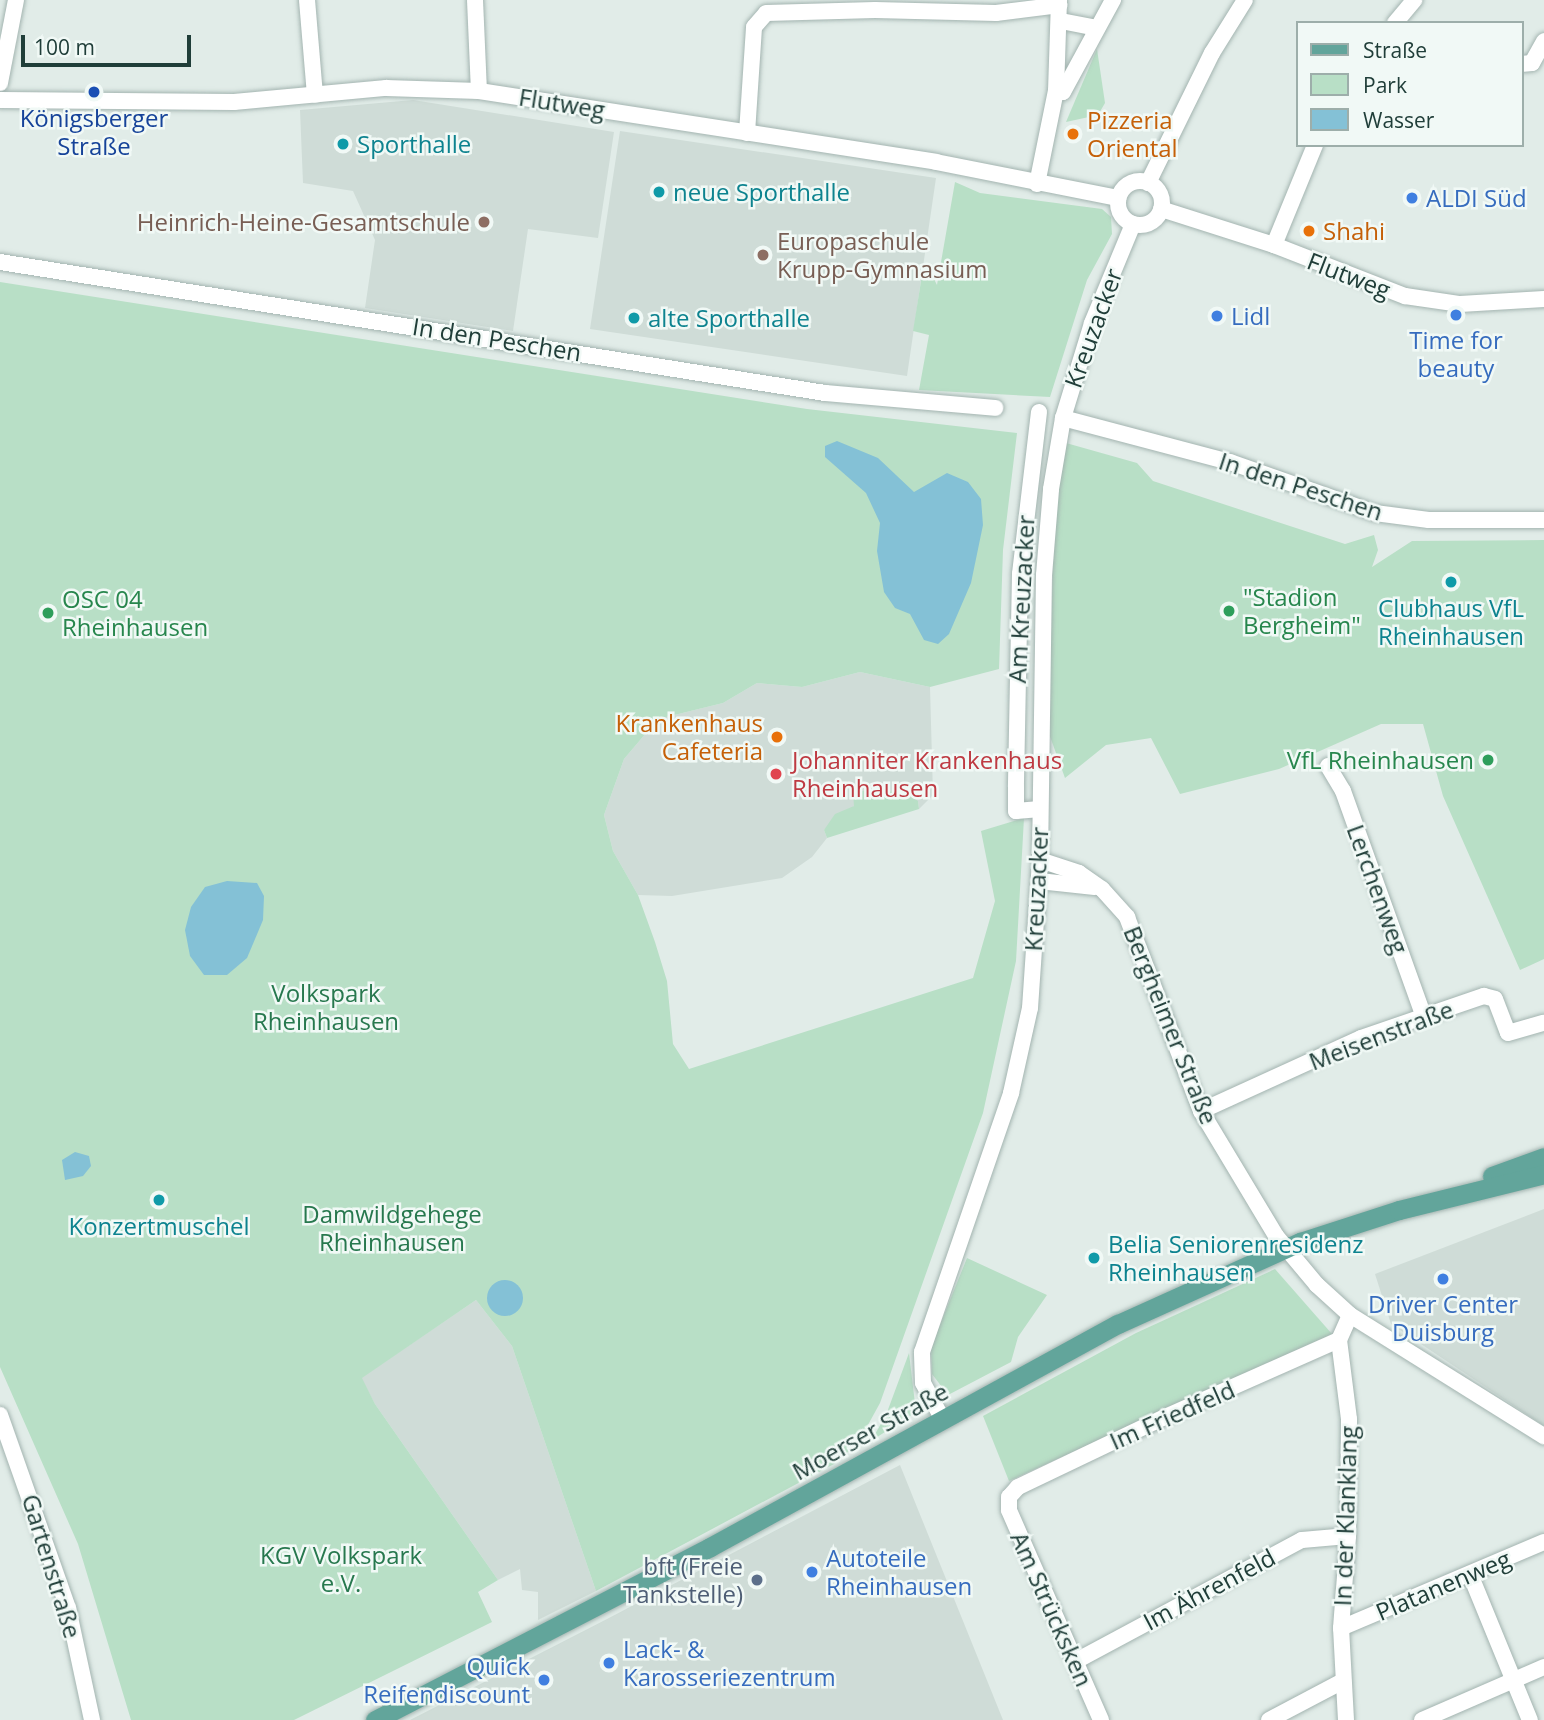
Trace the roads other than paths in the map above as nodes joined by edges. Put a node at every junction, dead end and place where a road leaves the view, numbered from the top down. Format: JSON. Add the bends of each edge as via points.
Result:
{"nodes":[{"id":1,"x":16,"y":0,"type":"edge"},
{"id":2,"x":307,"y":0,"type":"edge"},
{"id":3,"x":475,"y":0,"type":"edge"},
{"id":4,"x":1113,"y":0,"type":"edge"},
{"id":5,"x":1245,"y":0,"type":"edge"},
{"id":6,"x":1415,"y":0,"type":"edge"},
{"id":7,"x":1060,"y":2,"type":"edge"},
{"id":8,"x":1397,"y":21,"type":"edge"},
{"id":9,"x":1061,"y":22,"type":"junction"},
{"id":10,"x":1096,"y":28,"type":"junction"},
{"id":11,"x":1544,"y":41,"type":"edge"},
{"id":12,"x":1523,"y":63,"type":"edge"},
{"id":13,"x":0,"y":83,"type":"edge"},
{"id":14,"x":479,"y":91,"type":"junction"},
{"id":15,"x":1056,"y":91,"type":"junction"},
{"id":16,"x":315,"y":95,"type":"junction"},
{"id":17,"x":0,"y":100,"type":"edge"},
{"id":18,"x":747,"y":133,"type":"junction"},
{"id":19,"x":1314,"y":147,"type":"edge"},
{"id":20,"x":1148,"y":183,"type":"junction"},
{"id":21,"x":1037,"y":184,"type":"junction"},
{"id":22,"x":1118,"y":198,"type":"junction"},
{"id":23,"x":1161,"y":209,"type":"junction"},
{"id":24,"x":1133,"y":224,"type":"junction"},
{"id":25,"x":1274,"y":245,"type":"junction"},
{"id":26,"x":0,"y":262,"type":"edge"},
{"id":27,"x":1544,"y":299,"type":"edge"},
{"id":28,"x":996,"y":408,"type":"dead end"},
{"id":29,"x":1040,"y":412,"type":"dead end"},
{"id":30,"x":1063,"y":418,"type":"junction"},
{"id":31,"x":1544,"y":520,"type":"edge"},
{"id":32,"x":1328,"y":766,"type":"dead end"},
{"id":33,"x":1016,"y":787,"type":"junction"},
{"id":34,"x":1040,"y":787,"type":"junction"},
{"id":35,"x":1040,"y":809,"type":"junction"},
{"id":36,"x":1040,"y":860,"type":"junction"},
{"id":37,"x":1039,"y":881,"type":"junction"},
{"id":38,"x":1102,"y":889,"type":"junction"},
{"id":39,"x":1423,"y":1015,"type":"junction"},
{"id":40,"x":1544,"y":1023,"type":"edge"},
{"id":41,"x":1201,"y":1111,"type":"junction"},
{"id":42,"x":1544,"y":1157,"type":"edge"},
{"id":43,"x":1544,"y":1174,"type":"edge"},
{"id":44,"x":1399,"y":1210,"type":"junction"},
{"id":45,"x":1285,"y":1248,"type":"junction"},
{"id":46,"x":1350,"y":1315,"type":"junction"},
{"id":47,"x":1339,"y":1340,"type":"junction"},
{"id":48,"x":0,"y":1415,"type":"edge"},
{"id":49,"x":943,"y":1420,"type":"junction"},
{"id":50,"x":1544,"y":1436,"type":"edge"},
{"id":51,"x":4,"y":1438,"type":"edge"},
{"id":52,"x":1009,"y":1497,"type":"joint"},
{"id":53,"x":1349,"y":1536,"type":"junction"},
{"id":54,"x":1544,"y":1542,"type":"edge"},
{"id":55,"x":1469,"y":1574,"type":"junction"},
{"id":56,"x":1341,"y":1628,"type":"junction"},
{"id":57,"x":1076,"y":1661,"type":"junction"},
{"id":58,"x":1544,"y":1667,"type":"edge"},
{"id":59,"x":1514,"y":1680,"type":"junction"},
{"id":60,"x":1343,"y":1681,"type":"junction"},
{"id":61,"x":92,"y":1720,"type":"edge"},
{"id":62,"x":375,"y":1720,"type":"edge"},
{"id":63,"x":1101,"y":1720,"type":"edge"},
{"id":64,"x":1269,"y":1720,"type":"edge"},
{"id":65,"x":1346,"y":1720,"type":"edge"},
{"id":66,"x":1422,"y":1720,"type":"edge"},
{"id":67,"x":1530,"y":1720,"type":"edge"}],
"edges":[{"from":1,"to":13,"type":"street"},
{"from":2,"to":16,"type":"street"},
{"from":3,"to":14,"type":"street"},
{"from":4,"to":10,"type":"street"},
{"from":5,"to":20,"type":"street","via":[[1212,52]]},
{"from":6,"to":8,"type":"street"},
{"from":7,"to":9,"type":"street"},
{"from":7,"to":18,"type":"street","via":[[996,13],[766,13],[754,27]]},
{"from":9,"to":10,"type":"street"},
{"from":9,"to":15,"type":"street"},
{"from":10,"to":15,"type":"street","via":[[1063,92]]},
{"from":11,"to":12,"type":"street","via":[[1538,58]]},
{"from":14,"to":16,"type":"street","name":"Flutweg","via":[[386,88]]},
{"from":14,"to":18,"type":"street","name":"Flutweg"},
{"from":15,"to":21,"type":"street"},
{"from":16,"to":17,"type":"street","name":"Flutweg","via":[[234,102]]},
{"from":18,"to":21,"type":"street","name":"Flutweg","via":[[936,162]]},
{"from":19,"to":25,"type":"street"},
{"from":20,"to":22,"type":"street","via":[[1127,186]]},
{"from":20,"to":23,"type":"street","via":[[1158,191]]},
{"from":21,"to":22,"type":"street","name":"Flutweg"},
{"from":22,"to":24,"type":"street","via":[[1121,214]]},
{"from":23,"to":24,"type":"street","via":[[1150,222]]},
{"from":23,"to":25,"type":"street","name":"Flutweg"},
{"from":24,"to":30,"type":"street","name":"Kreuzacker","via":[[1092,323]]},
{"from":25,"to":27,"type":"street","name":"Flutweg","via":[[1385,290],[1438,303]]},
{"from":26,"to":28,"type":"street","name":"In den Peschen","via":[[825,393]]},
{"from":29,"to":33,"type":"street","name":"Am Kreuzacker","via":[[1020,574]]},
{"from":30,"to":31,"type":"street","name":"In den Peschen","via":[[1230,461],[1375,513],[1429,520]]},
{"from":30,"to":34,"type":"street","name":"Kreuzacker","via":[[1046,538]]},
{"from":32,"to":39,"type":"street","name":"Lerchenweg","via":[[1343,791]]},
{"from":33,"to":34,"type":"street"},
{"from":33,"to":35,"type":"street","name":"Am Kreuzacker","via":[[1016,811]]},
{"from":34,"to":35,"type":"street","name":"Kreuzacker"},
{"from":35,"to":36,"type":"street","name":"Kreuzacker"},
{"from":36,"to":37,"type":"street","name":"Kreuzacker"},
{"from":36,"to":38,"type":"street","name":"Bergheimer Straße","via":[[1079,873]]},
{"from":37,"to":38,"type":"street"},
{"from":37,"to":49,"type":"street","name":"Kreuzacker","via":[[1030,1008],[1011,1093],[922,1352],[923,1383]]},
{"from":38,"to":41,"type":"street","name":"Bergheimer Straße","via":[[1127,917]]},
{"from":39,"to":40,"type":"street","name":"Meisenstraße","via":[[1491,996],[1508,1033]]},
{"from":39,"to":41,"type":"street","name":"Meisenstraße"},
{"from":41,"to":45,"type":"street","name":"Bergheimer Straße"},
{"from":42,"to":44,"type":"main road","name":"Moerser Straße"},
{"from":43,"to":44,"type":"main road","name":"Moerser Straße"},
{"from":44,"to":45,"type":"main road","name":"Moerser Straße"},
{"from":45,"to":46,"type":"street","name":"Bergheimer Straße"},
{"from":45,"to":49,"type":"main road","name":"Moerser Straße","via":[[1118,1324]]},
{"from":46,"to":47,"type":"street"},
{"from":46,"to":50,"type":"street","name":"Bergheimer Straße"},
{"from":47,"to":52,"type":"street","name":"Im Friedfeld","via":[[1165,1417],[1018,1487]]},
{"from":47,"to":53,"type":"street","name":"In der Klanklang","via":[[1349,1419]]},
{"from":48,"to":51,"type":"street","name":"Gartenstraße"},
{"from":49,"to":62,"type":"main road","name":"Moerser Straße"},
{"from":51,"to":61,"type":"street","name":"Gartenstraße","via":[[68,1608]]},
{"from":52,"to":57,"type":"street","name":"Am Strücksken","via":[[1009,1510]]},
{"from":53,"to":56,"type":"street","name":"In der Klanklang"},
{"from":53,"to":57,"type":"street","name":"Im Ährenfeld","via":[[1302,1540]]},
{"from":54,"to":55,"type":"street","name":"Platanenweg"},
{"from":55,"to":56,"type":"street","name":"Platanenweg"},
{"from":55,"to":59,"type":"street"},
{"from":56,"to":60,"type":"street","name":"In der Klanklang"},
{"from":57,"to":63,"type":"street","name":"Am Strücksken"},
{"from":58,"to":59,"type":"street"},
{"from":59,"to":66,"type":"street"},
{"from":59,"to":67,"type":"street"},
{"from":60,"to":64,"type":"street"},
{"from":60,"to":65,"type":"street","name":"In der Klanklang"}]}
